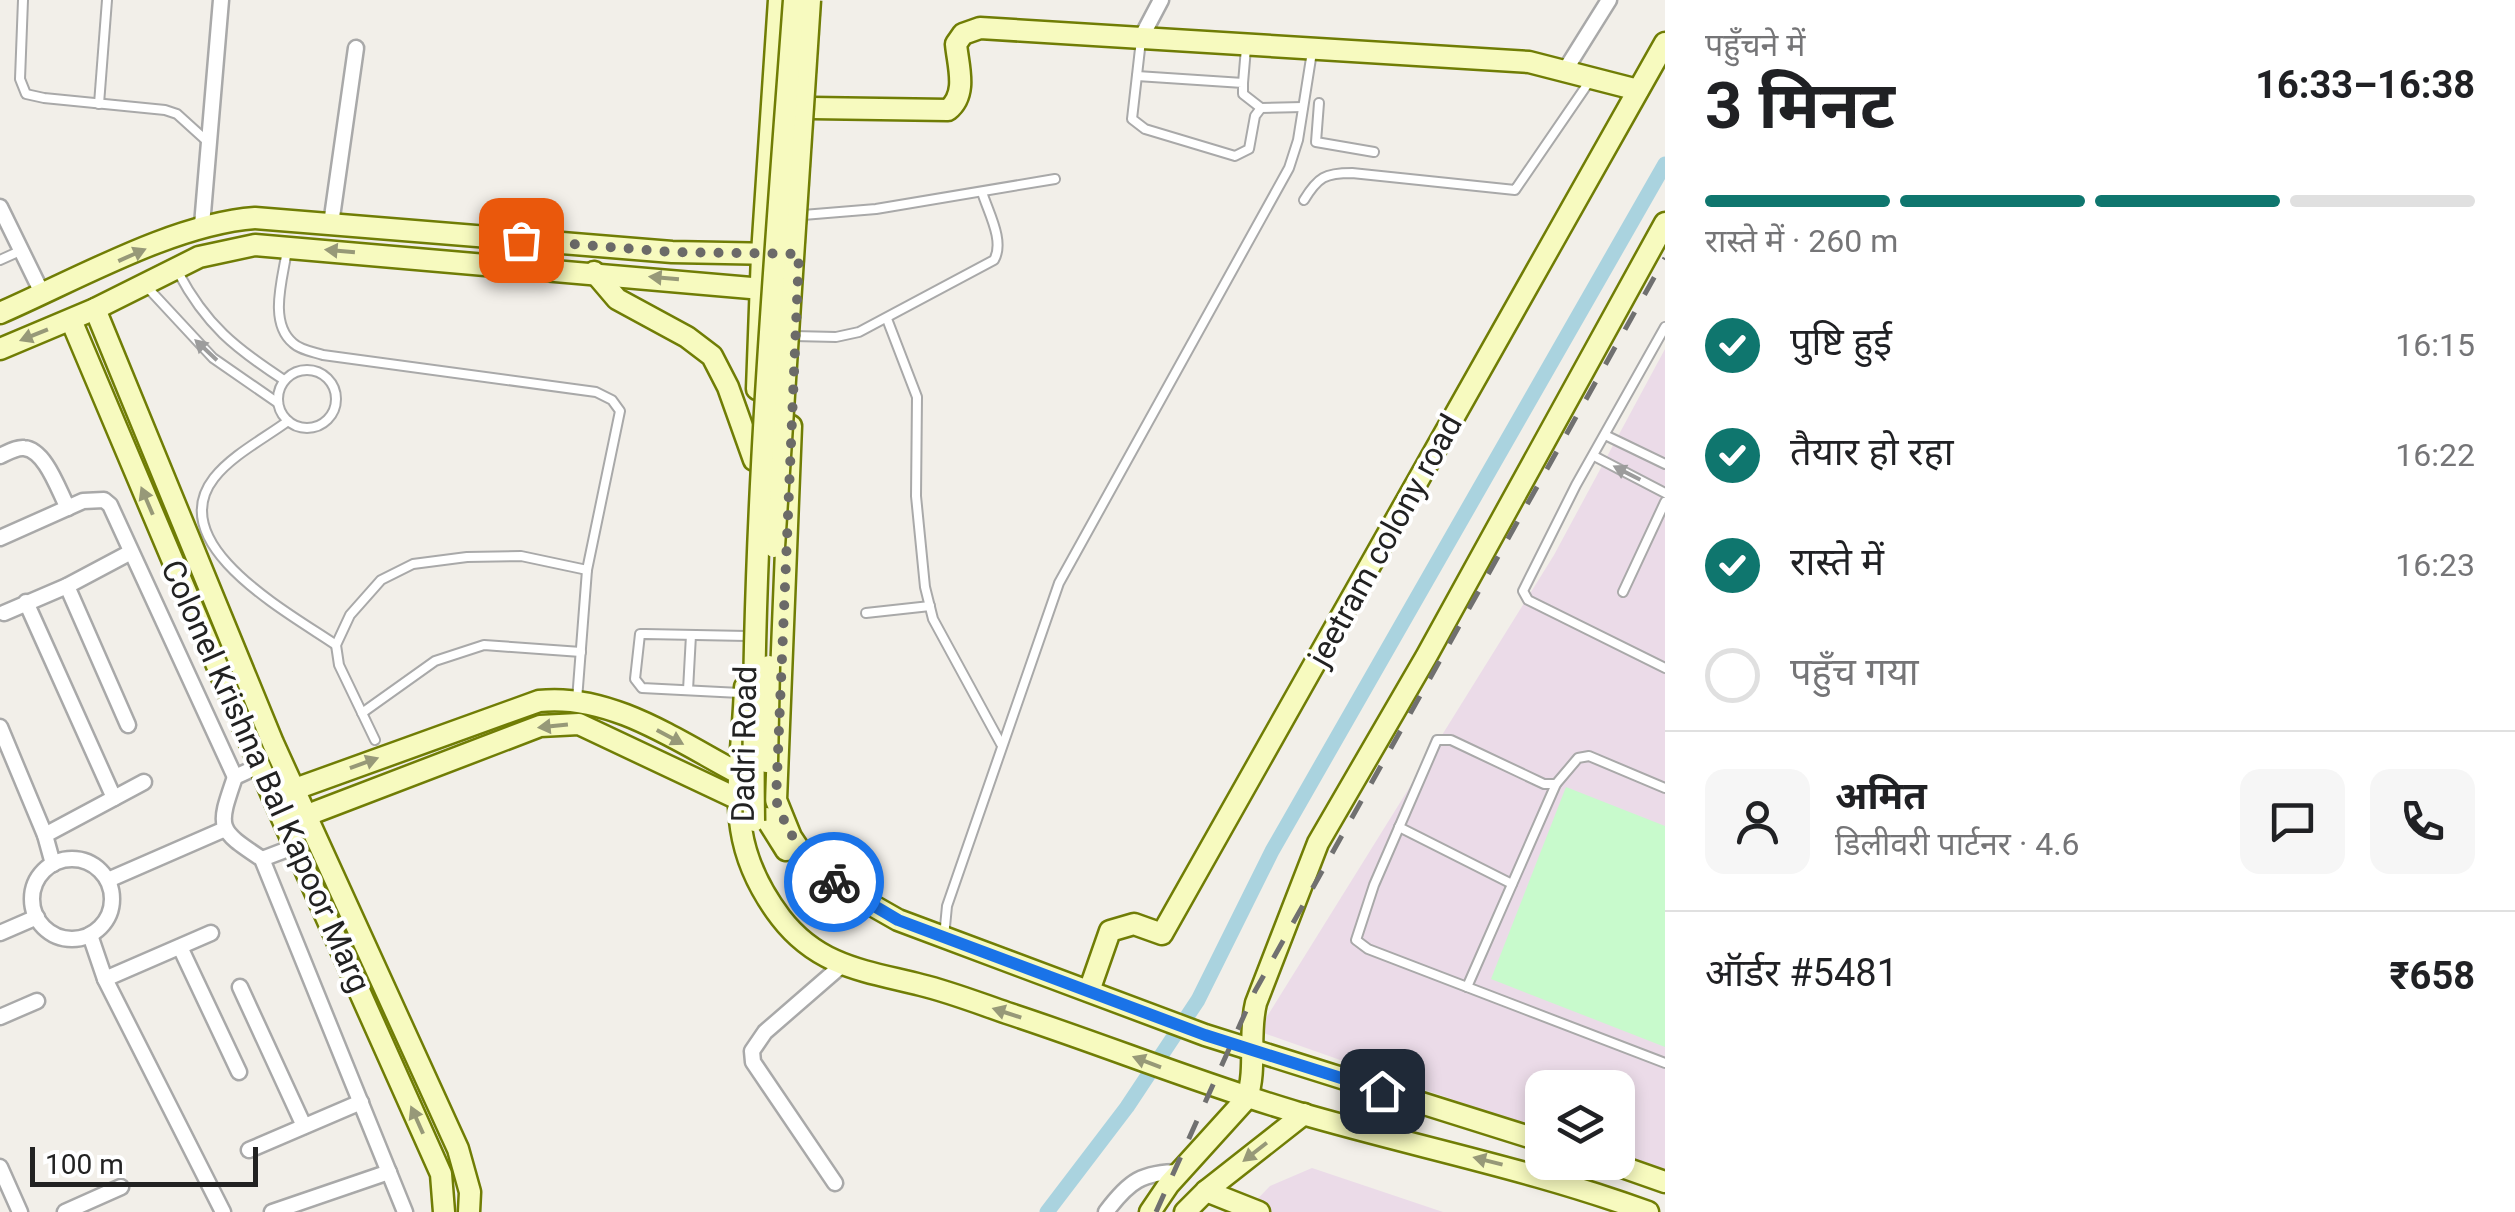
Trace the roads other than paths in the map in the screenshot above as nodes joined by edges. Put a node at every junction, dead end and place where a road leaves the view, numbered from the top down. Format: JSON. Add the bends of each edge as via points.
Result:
{"nodes":[{"id":1,"x":24,"y":0,"type":"edge"},
{"id":2,"x":106,"y":0,"type":"edge"},
{"id":3,"x":221,"y":0,"type":"edge"},
{"id":4,"x":779,"y":0,"type":"edge"},
{"id":5,"x":794,"y":0,"type":"edge"},
{"id":6,"x":810,"y":0,"type":"edge"},
{"id":7,"x":818,"y":0,"type":"edge"},
{"id":8,"x":1161,"y":0,"type":"edge"},
{"id":9,"x":1609,"y":0,"type":"edge"},
{"id":10,"x":1141,"y":38,"type":"junction"},
{"id":11,"x":1665,"y":43,"type":"edge"},
{"id":12,"x":1246,"y":44,"type":"junction"},
{"id":13,"x":356,"y":48,"type":"dead end"},
{"id":14,"x":1313,"y":48,"type":"junction"},
{"id":15,"x":1564,"y":72,"type":"junction"},
{"id":16,"x":1137,"y":76,"type":"junction"},
{"id":17,"x":1591,"y":78,"type":"junction"},
{"id":18,"x":1243,"y":83,"type":"junction"},
{"id":19,"x":1638,"y":90,"type":"junction"},
{"id":20,"x":1318,"y":103,"type":"dead end"},
{"id":21,"x":100,"y":104,"type":"junction"},
{"id":22,"x":1303,"y":107,"type":"junction"},
{"id":23,"x":812,"y":108,"type":"junction"},
{"id":24,"x":1261,"y":108,"type":"junction"},
{"id":25,"x":1298,"y":140,"type":"junction"},
{"id":26,"x":1316,"y":142,"type":"junction"},
{"id":27,"x":209,"y":143,"type":"junction"},
{"id":28,"x":1374,"y":152,"type":"dead end"},
{"id":29,"x":1055,"y":179,"type":"dead end"},
{"id":30,"x":982,"y":192,"type":"junction"},
{"id":31,"x":1304,"y":200,"type":"dead end"},
{"id":32,"x":0,"y":208,"type":"edge"},
{"id":33,"x":802,"y":215,"type":"junction"},
{"id":34,"x":1665,"y":223,"type":"edge"},
{"id":35,"x":331,"y":224,"type":"junction"},
{"id":36,"x":202,"y":225,"type":"junction"},
{"id":37,"x":287,"y":247,"type":"junction"},
{"id":38,"x":20,"y":251,"type":"junction"},
{"id":39,"x":762,"y":254,"type":"junction"},
{"id":40,"x":799,"y":254,"type":"junction"},
{"id":41,"x":0,"y":260,"type":"edge"},
{"id":42,"x":176,"y":268,"type":"junction"},
{"id":43,"x":594,"y":272,"type":"junction"},
{"id":44,"x":144,"y":284,"type":"junction"},
{"id":45,"x":761,"y":288,"type":"junction"},
{"id":46,"x":796,"y":291,"type":"junction"},
{"id":47,"x":43,"y":295,"type":"junction"},
{"id":48,"x":95,"y":309,"type":"junction"},
{"id":49,"x":0,"y":313,"type":"edge"},
{"id":50,"x":887,"y":319,"type":"junction"},
{"id":51,"x":70,"y":320,"type":"junction"},
{"id":52,"x":1665,"y":328,"type":"edge"},
{"id":53,"x":794,"y":336,"type":"junction"},
{"id":54,"x":0,"y":349,"type":"edge"},
{"id":55,"x":284,"y":380,"type":"junction"},
{"id":56,"x":278,"y":403,"type":"junction"},
{"id":57,"x":288,"y":421,"type":"junction"},
{"id":58,"x":1605,"y":435,"type":"junction"},
{"id":59,"x":0,"y":456,"type":"edge"},
{"id":60,"x":1594,"y":456,"type":"junction"},
{"id":61,"x":754,"y":460,"type":"junction"},
{"id":62,"x":1665,"y":464,"type":"edge"},
{"id":63,"x":1665,"y":493,"type":"edge"},
{"id":64,"x":1665,"y":502,"type":"edge"},
{"id":65,"x":68,"y":508,"type":"junction"},
{"id":66,"x":0,"y":538,"type":"edge"},
{"id":67,"x":131,"y":552,"type":"junction"},
{"id":68,"x":587,"y":570,"type":"junction"},
{"id":69,"x":67,"y":586,"type":"junction"},
{"id":70,"x":1623,"y":592,"type":"dead end"},
{"id":71,"x":26,"y":602,"type":"junction"},
{"id":72,"x":930,"y":606,"type":"junction"},
{"id":73,"x":4,"y":613,"type":"dead end"},
{"id":74,"x":866,"y":613,"type":"dead end"},
{"id":75,"x":691,"y":634,"type":"junction"},
{"id":76,"x":747,"y":636,"type":"junction"},
{"id":77,"x":336,"y":644,"type":"junction"},
{"id":78,"x":580,"y":652,"type":"junction"},
{"id":79,"x":1665,"y":668,"type":"edge"},
{"id":80,"x":688,"y":690,"type":"junction"},
{"id":81,"x":745,"y":693,"type":"junction"},
{"id":82,"x":577,"y":700,"type":"junction"},
{"id":83,"x":362,"y":713,"type":"junction"},
{"id":84,"x":128,"y":725,"type":"dead end"},
{"id":85,"x":0,"y":727,"type":"edge"},
{"id":86,"x":375,"y":740,"type":"dead end"},
{"id":87,"x":1001,"y":744,"type":"junction"},
{"id":88,"x":259,"y":766,"type":"junction"},
{"id":89,"x":740,"y":774,"type":"junction"},
{"id":90,"x":778,"y":774,"type":"junction"},
{"id":91,"x":235,"y":777,"type":"junction"},
{"id":92,"x":144,"y":782,"type":"dead end"},
{"id":93,"x":1556,"y":784,"type":"junction"},
{"id":94,"x":294,"y":788,"type":"junction"},
{"id":95,"x":1665,"y":788,"type":"edge"},
{"id":96,"x":114,"y":798,"type":"junction"},
{"id":97,"x":273,"y":798,"type":"junction"},
{"id":98,"x":738,"y":800,"type":"junction"},
{"id":99,"x":765,"y":813,"type":"junction"},
{"id":100,"x":306,"y":816,"type":"junction"},
{"id":101,"x":286,"y":824,"type":"junction"},
{"id":102,"x":1399,"y":828,"type":"junction"},
{"id":103,"x":225,"y":829,"type":"junction"},
{"id":104,"x":45,"y":835,"type":"junction"},
{"id":105,"x":296,"y":846,"type":"junction"},
{"id":106,"x":262,"y":859,"type":"junction"},
{"id":107,"x":53,"y":864,"type":"junction"},
{"id":108,"x":750,"y":870,"type":"junction"},
{"id":109,"x":108,"y":880,"type":"junction"},
{"id":110,"x":1512,"y":884,"type":"junction"},
{"id":111,"x":37,"y":918,"type":"junction"},
{"id":112,"x":210,"y":932,"type":"dead end"},
{"id":113,"x":0,"y":933,"type":"edge"},
{"id":114,"x":90,"y":934,"type":"junction"},
{"id":115,"x":944,"y":937,"type":"junction"},
{"id":116,"x":180,"y":947,"type":"junction"},
{"id":117,"x":841,"y":966,"type":"junction"},
{"id":118,"x":104,"y":979,"type":"junction"},
{"id":119,"x":240,"y":987,"type":"dead end"},
{"id":120,"x":1467,"y":987,"type":"junction"},
{"id":121,"x":1089,"y":991,"type":"junction"},
{"id":122,"x":37,"y":1001,"type":"dead end"},
{"id":123,"x":0,"y":1017,"type":"edge"},
{"id":124,"x":1250,"y":1049,"type":"junction"},
{"id":125,"x":1665,"y":1063,"type":"edge"},
{"id":126,"x":239,"y":1072,"type":"dead end"},
{"id":127,"x":1248,"y":1098,"type":"junction"},
{"id":128,"x":361,"y":1102,"type":"junction"},
{"id":129,"x":1304,"y":1114,"type":"junction"},
{"id":130,"x":304,"y":1126,"type":"junction"},
{"id":131,"x":1525,"y":1136,"type":"edge"},
{"id":132,"x":248,"y":1150,"type":"dead end"},
{"id":133,"x":0,"y":1166,"type":"edge"},
{"id":134,"x":1635,"y":1171,"type":"edge"},
{"id":135,"x":389,"y":1172,"type":"junction"},
{"id":136,"x":1181,"y":1172,"type":"junction"},
{"id":137,"x":1665,"y":1182,"type":"edge"},
{"id":138,"x":834,"y":1183,"type":"dead end"},
{"id":139,"x":121,"y":1187,"type":"dead end"},
{"id":140,"x":1198,"y":1205,"type":"edge"},
{"id":141,"x":20,"y":1212,"type":"edge"},
{"id":142,"x":64,"y":1212,"type":"edge"},
{"id":143,"x":223,"y":1212,"type":"edge"},
{"id":144,"x":272,"y":1212,"type":"edge"},
{"id":145,"x":405,"y":1212,"type":"edge"},
{"id":146,"x":444,"y":1212,"type":"edge"},
{"id":147,"x":469,"y":1212,"type":"edge"},
{"id":148,"x":1106,"y":1212,"type":"edge"},
{"id":149,"x":1150,"y":1212,"type":"edge"},
{"id":150,"x":1259,"y":1212,"type":"edge"},
{"id":151,"x":1648,"y":1212,"type":"edge"}],
"edges":[{"from":1,"to":21,"type":"lane","via":[[22,89]]},
{"from":2,"to":21,"type":"lane"},
{"from":3,"to":27,"type":"street"},
{"from":4,"to":39,"type":"street","name":"Dadri Road"},
{"from":5,"to":99,"type":"street","bridge":true,"via":[[753,728]]},
{"from":6,"to":99,"type":"street","bridge":true,"via":[[774,554]]},
{"from":7,"to":23,"type":"street","name":"Dadri Road"},
{"from":8,"to":10,"type":"street"},
{"from":9,"to":15,"type":"street"},
{"from":10,"to":12,"type":"street"},
{"from":10,"to":16,"type":"lane"},
{"from":10,"to":23,"type":"street","via":[[980,28],[956,44],[961,91],[948,110]]},
{"from":11,"to":19,"type":"street","name":"jeetram colony road"},
{"from":12,"to":14,"type":"street"},
{"from":12,"to":18,"type":"lane"},
{"from":13,"to":35,"type":"street"},
{"from":14,"to":15,"type":"street","via":[[1529,62]]},
{"from":14,"to":22,"type":"lane"},
{"from":15,"to":17,"type":"street"},
{"from":16,"to":18,"type":"lane"},
{"from":16,"to":24,"type":"lane","via":[[1132,119],[1145,130],[1236,156],[1248,149]]},
{"from":17,"to":19,"type":"street"},
{"from":17,"to":31,"type":"lane","via":[[1515,190],[1328,173]]},
{"from":18,"to":24,"type":"lane","via":[[1243,94]]},
{"from":19,"to":121,"type":"street","name":"jeetram colony road","via":[[1162,934],[1134,924],[1110,932]]},
{"from":20,"to":26,"type":"lane"},
{"from":21,"to":27,"type":"lane","via":[[177,114]]},
{"from":22,"to":24,"type":"lane"},
{"from":22,"to":25,"type":"lane"},
{"from":23,"to":33,"type":"street","name":"Dadri Road"},
{"from":25,"to":26,"type":"lane"},
{"from":25,"to":87,"type":"lane","via":[[1289,168],[1059,583]]},
{"from":26,"to":28,"type":"lane"},
{"from":27,"to":36,"type":"street"},
{"from":29,"to":30,"type":"lane"},
{"from":30,"to":33,"type":"lane"},
{"from":30,"to":50,"type":"lane","via":[[999,254]]},
{"from":32,"to":38,"type":"street"},
{"from":33,"to":40,"type":"street","name":"Dadri Road"},
{"from":34,"to":124,"type":"street","via":[[1318,843],[1256,1003]]},
{"from":35,"to":36,"type":"street","via":[[255,218]]},
{"from":35,"to":39,"type":"street"},
{"from":47,"to":36,"type":"street","one_way":true},
{"from":37,"to":42,"type":"street","via":[[255,245]]},
{"from":43,"to":37,"type":"street","one_way":true},
{"from":37,"to":68,"type":"lane","via":[[279,308],[282,330],[294,346],[596,392],[612,400],[620,411]]},
{"from":38,"to":41,"type":"lane"},
{"from":38,"to":47,"type":"street"},
{"from":39,"to":40,"type":"street"},
{"from":39,"to":45,"type":"street","name":"Dadri Road"},
{"from":40,"to":46,"type":"street","name":"Dadri Road"},
{"from":42,"to":44,"type":"street"},
{"from":42,"to":55,"type":"lane","via":[[210,323]]},
{"from":45,"to":43,"type":"street","one_way":true},
{"from":43,"to":61,"type":"street","via":[[617,299],[712,356]]},
{"from":44,"to":48,"type":"street"},
{"from":56,"to":44,"type":"lane","one_way":true,"via":[[213,358]]},
{"from":45,"to":46,"type":"street"},
{"from":45,"to":61,"type":"street","name":"Dadri Road"},
{"from":46,"to":53,"type":"street","name":"Dadri Road"},
{"from":47,"to":49,"type":"street"},
{"from":48,"to":51,"type":"street"},
{"from":48,"to":94,"type":"street","name":"Colonel Krishna Bal Kapoor Marg"},
{"from":50,"to":53,"type":"lane","via":[[836,337]]},
{"from":50,"to":72,"type":"lane","via":[[916,397],[916,496]]},
{"from":51,"to":54,"type":"street","one_way":true},
{"from":88,"to":51,"type":"street","name":"Colonel Krishna Bal Kapoor Marg","one_way":true},
{"from":52,"to":58,"type":"lane"},
{"from":53,"to":90,"type":"street","name":"Dadri Road"},
{"from":55,"to":56,"type":"lane"},
{"from":55,"to":57,"type":"lane","via":[[300,370],[320,372],[336,395],[332,414],[316,427]]},
{"from":56,"to":57,"type":"lane"},
{"from":57,"to":77,"type":"lane","via":[[208,486],[202,509],[207,539],[266,597]]},
{"from":58,"to":60,"type":"lane"},
{"from":58,"to":62,"type":"lane"},
{"from":59,"to":65,"type":"street","via":[[18,448],[37,453]]},
{"from":63,"to":60,"type":"lane","one_way":true},
{"from":60,"to":79,"type":"lane","via":[[1524,596]]},
{"from":61,"to":76,"type":"street","name":"Dadri Road"},
{"from":64,"to":70,"type":"lane"},
{"from":65,"to":66,"type":"street"},
{"from":65,"to":67,"type":"street","via":[[104,500]]},
{"from":67,"to":69,"type":"street"},
{"from":67,"to":91,"type":"street"},
{"from":68,"to":77,"type":"lane","via":[[521,556],[413,564],[381,580],[350,615]]},
{"from":68,"to":78,"type":"lane"},
{"from":69,"to":71,"type":"street"},
{"from":69,"to":84,"type":"street"},
{"from":71,"to":73,"type":"street"},
{"from":71,"to":96,"type":"street"},
{"from":72,"to":74,"type":"lane"},
{"from":72,"to":87,"type":"lane"},
{"from":75,"to":76,"type":"lane"},
{"from":75,"to":80,"type":"lane"},
{"from":75,"to":80,"type":"lane","via":[[640,634],[636,642],[636,683]]},
{"from":76,"to":81,"type":"street","name":"Dadri Road"},
{"from":77,"to":83,"type":"lane"},
{"from":78,"to":82,"type":"lane"},
{"from":78,"to":83,"type":"lane","via":[[484,645],[435,661]]},
{"from":80,"to":81,"type":"lane"},
{"from":81,"to":89,"type":"street","name":"Dadri Road"},
{"from":82,"to":89,"type":"street","one_way":true,"via":[[636,720]]},
{"from":94,"to":82,"type":"street","one_way":true,"via":[[539,700]]},
{"from":83,"to":86,"type":"lane"},
{"from":85,"to":104,"type":"street"},
{"from":87,"to":115,"type":"lane"},
{"from":88,"to":91,"type":"street"},
{"from":88,"to":97,"type":"street","name":"Colonel Krishna Bal Kapoor Marg"},
{"from":89,"to":90,"type":"street"},
{"from":89,"to":98,"type":"street","name":"Dadri Road"},
{"from":90,"to":99,"type":"street","name":"Dadri Road"},
{"from":91,"to":103,"type":"street","via":[[222,818]]},
{"from":92,"to":96,"type":"street"},
{"from":93,"to":95,"type":"lane","via":[[1578,758],[1589,756]]},
{"from":93,"to":102,"type":"lane","via":[[1441,738]]},
{"from":93,"to":110,"type":"lane"},
{"from":94,"to":97,"type":"street"},
{"from":94,"to":100,"type":"street","name":"Colonel Krishna Bal Kapoor Marg"},
{"from":96,"to":104,"type":"street"},
{"from":97,"to":101,"type":"street","name":"Colonel Krishna Bal Kapoor Marg"},
{"from":98,"to":99,"type":"street"},
{"from":98,"to":100,"type":"street","one_way":true,"via":[[606,734],[558,723]]},
{"from":98,"to":108,"type":"street","name":"Dadri Road"},
{"from":99,"to":108,"type":"street"},
{"from":99,"to":115,"type":"street","via":[[786,850],[868,905]]},
{"from":100,"to":101,"type":"street"},
{"from":100,"to":147,"type":"street","name":"Colonel Krishna Bal Kapoor Marg","via":[[458,1148]]},
{"from":101,"to":105,"type":"street","name":"Colonel Krishna Bal Kapoor Marg"},
{"from":102,"to":110,"type":"lane"},
{"from":102,"to":120,"type":"lane","via":[[1356,940]]},
{"from":103,"to":106,"type":"street"},
{"from":103,"to":109,"type":"street"},
{"from":104,"to":107,"type":"street"},
{"from":105,"to":106,"type":"street"},
{"from":146,"to":105,"type":"street","name":"Colonel Krishna Bal Kapoor Marg","one_way":true,"via":[[441,1174]]},
{"from":106,"to":128,"type":"street"},
{"from":107,"to":109,"type":"street","via":[[88,862]]},
{"from":107,"to":111,"type":"street","via":[[33,892]]},
{"from":108,"to":117,"type":"street","name":"Dadri Road","via":[[783,921]]},
{"from":109,"to":114,"type":"street","via":[[112,906]]},
{"from":110,"to":120,"type":"lane"},
{"from":111,"to":113,"type":"street"},
{"from":111,"to":114,"type":"street","via":[[65,938]]},
{"from":112,"to":116,"type":"street"},
{"from":114,"to":118,"type":"street"},
{"from":115,"to":121,"type":"street"},
{"from":116,"to":118,"type":"street"},
{"from":116,"to":126,"type":"street"},
{"from":127,"to":117,"type":"street","name":"Dadri Road","one_way":true,"via":[[923,985]]},
{"from":117,"to":138,"type":"street","via":[[752,1051]]},
{"from":118,"to":143,"type":"street"},
{"from":119,"to":130,"type":"street"},
{"from":120,"to":125,"type":"lane"},
{"from":121,"to":124,"type":"street"},
{"from":122,"to":123,"type":"street"},
{"from":124,"to":127,"type":"street"},
{"from":124,"to":131,"type":"street"},
{"from":127,"to":129,"type":"street","name":"Dadri Road"},
{"from":127,"to":136,"type":"street"},
{"from":128,"to":130,"type":"street"},
{"from":128,"to":135,"type":"street"},
{"from":129,"to":140,"type":"street","one_way":true},
{"from":151,"to":129,"type":"street","name":"Dadri Road","one_way":true,"via":[[1516,1168]]},
{"from":130,"to":132,"type":"street"},
{"from":133,"to":141,"type":"street"},
{"from":134,"to":137,"type":"street"},
{"from":135,"to":144,"type":"street"},
{"from":135,"to":145,"type":"street"},
{"from":136,"to":148,"type":"street","via":[[1141,1178]]},
{"from":136,"to":149,"type":"street"},
{"from":139,"to":142,"type":"street"},
{"from":140,"to":150,"type":"street"}]}
